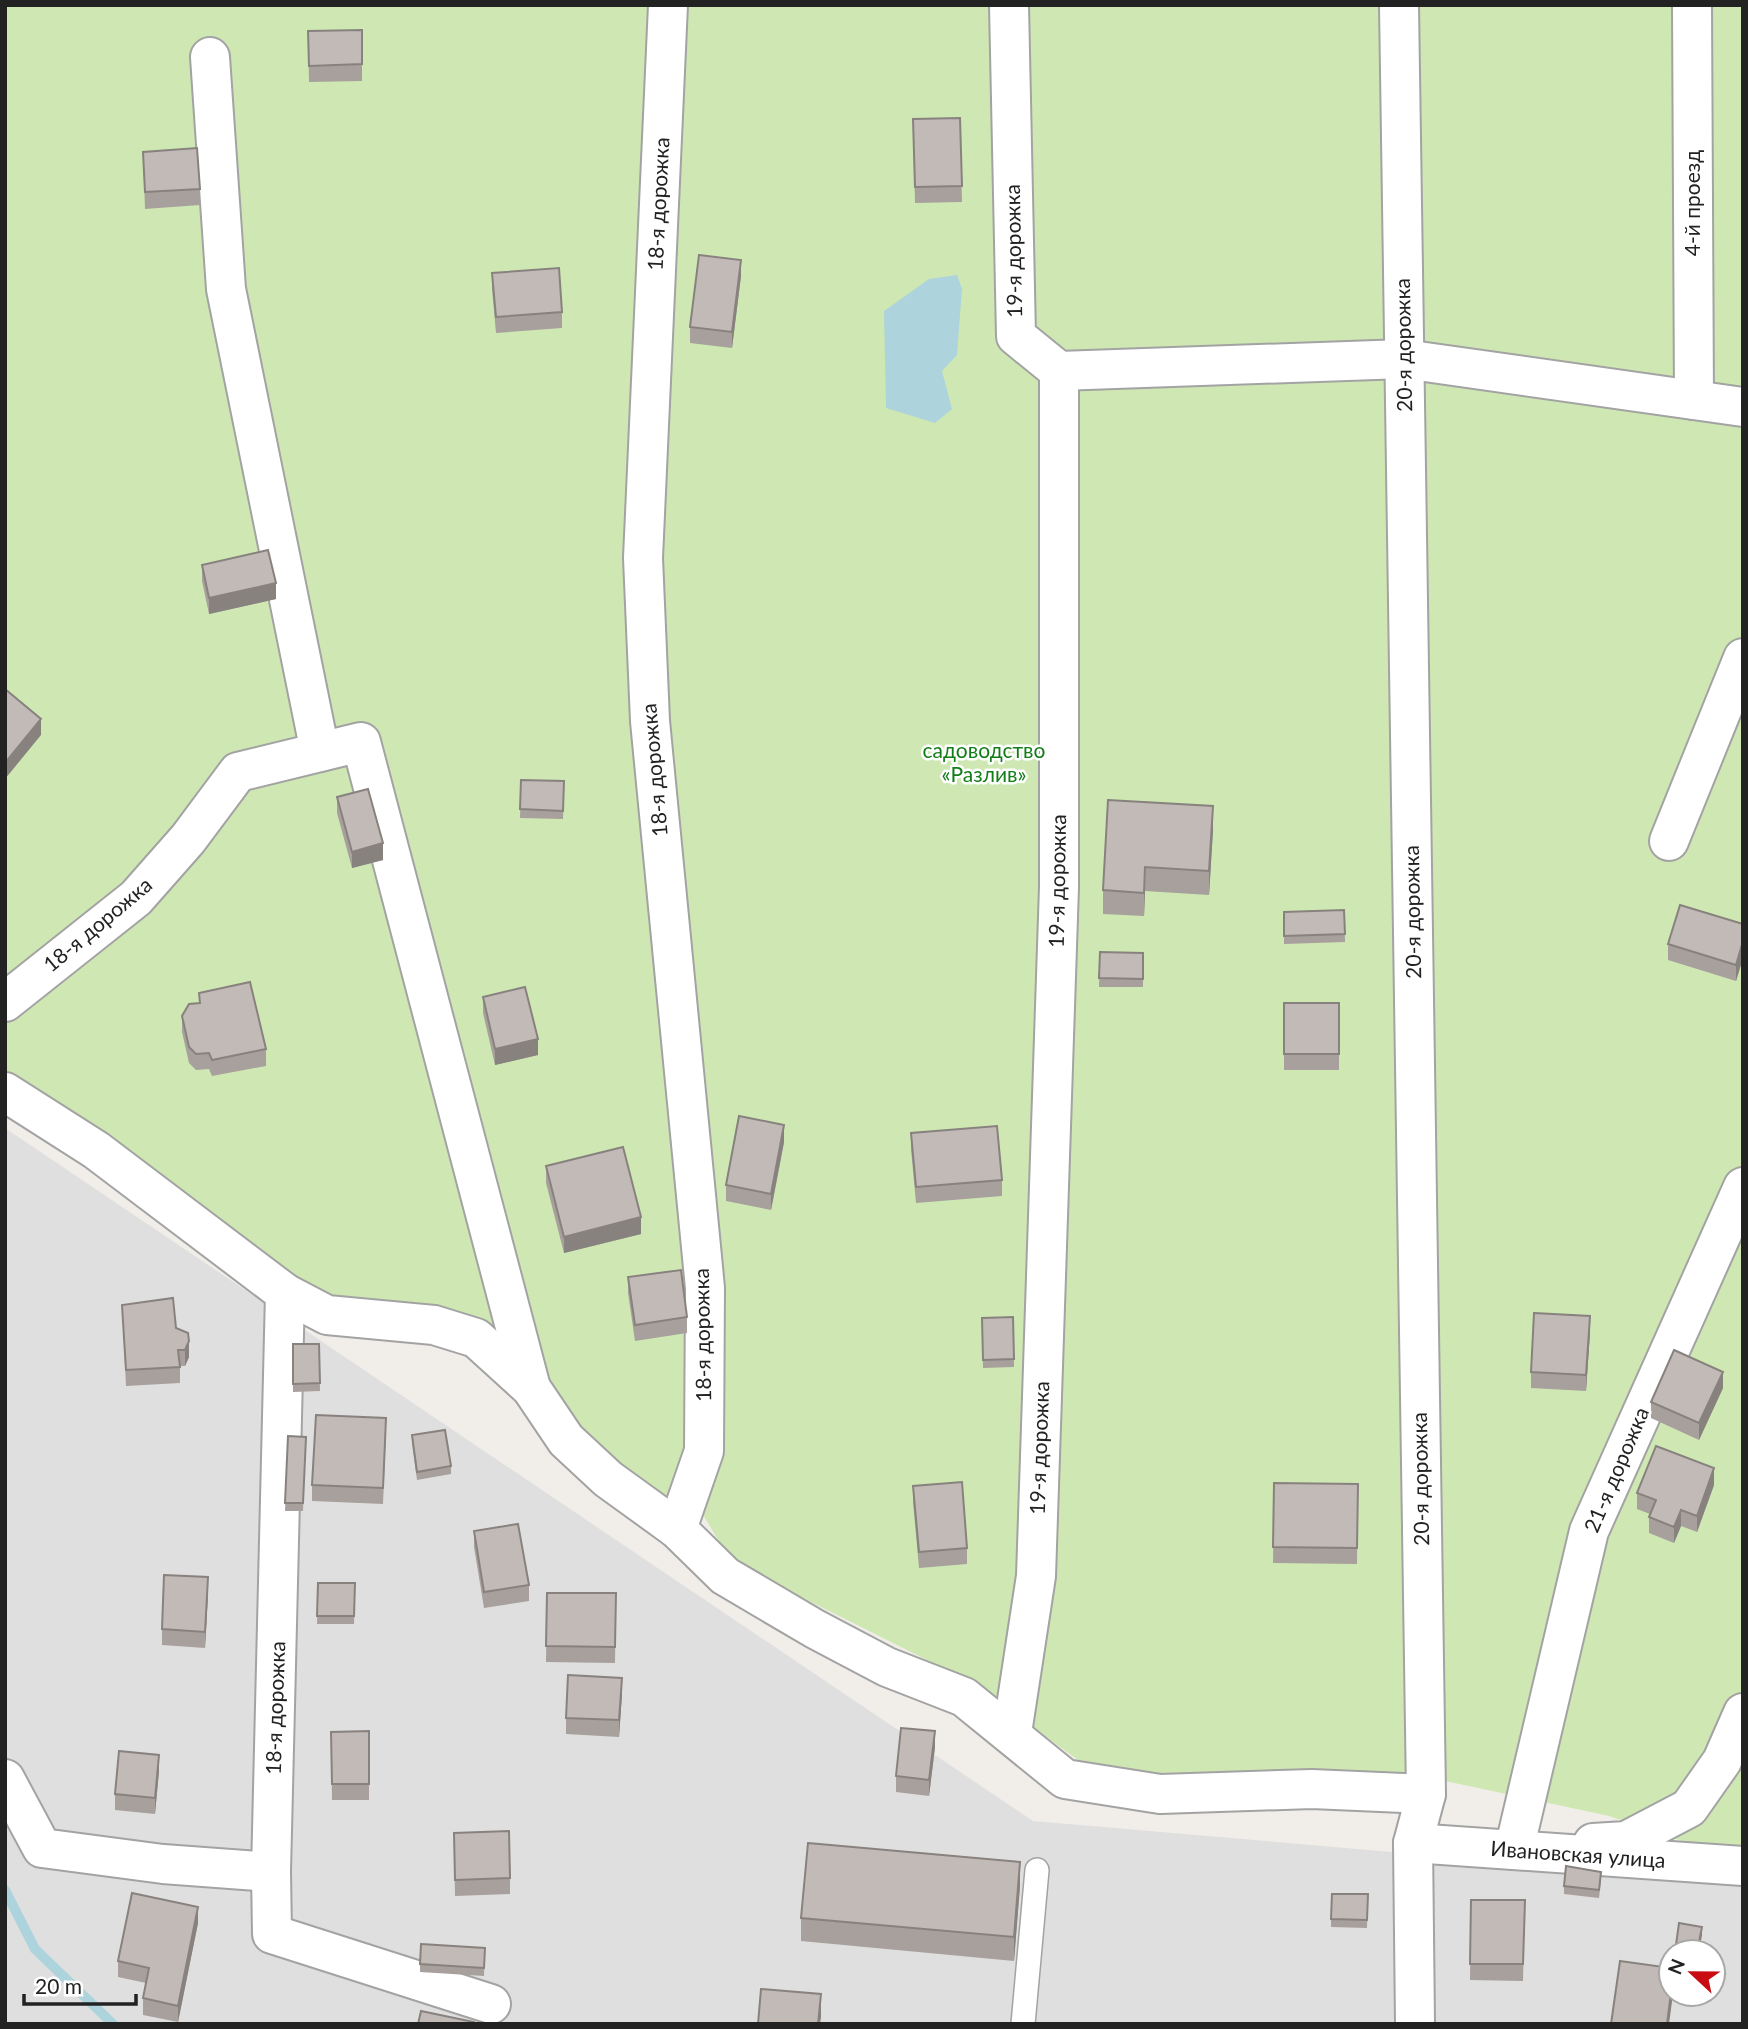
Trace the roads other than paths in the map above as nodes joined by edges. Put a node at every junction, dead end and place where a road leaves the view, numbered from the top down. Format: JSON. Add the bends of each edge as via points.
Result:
{"nodes":[{"id":1,"x":668,"y":5,"type":"edge"},
{"id":2,"x":1009,"y":5,"type":"edge"},
{"id":3,"x":1399,"y":5,"type":"edge"},
{"id":4,"x":1692,"y":5,"type":"edge"},
{"id":5,"x":210,"y":57,"type":"dead end"},
{"id":6,"x":1404,"y":359,"type":"junction"},
{"id":7,"x":1059,"y":371,"type":"junction"},
{"id":8,"x":1694,"y":400,"type":"junction"},
{"id":9,"x":1743,"y":407,"type":"edge"},
{"id":10,"x":1743,"y":658,"type":"edge"},
{"id":11,"x":320,"y":752,"type":"junction"},
{"id":12,"x":1669,"y":841,"type":"dead end"},
{"id":13,"x":5,"y":1002,"type":"edge"},
{"id":14,"x":5,"y":1092,"type":"edge"},
{"id":15,"x":1743,"y":1186,"type":"edge"},
{"id":16,"x":285,"y":1293,"type":"junction"},
{"id":17,"x":531,"y":1388,"type":"junction"},
{"id":18,"x":677,"y":1529,"type":"junction"},
{"id":19,"x":1743,"y":1713,"type":"edge"},
{"id":20,"x":1012,"y":1733,"type":"junction"},
{"id":21,"x":5,"y":1779,"type":"edge"},
{"id":22,"x":1419,"y":1818,"type":"junction"},
{"id":23,"x":1514,"y":1850,"type":"junction"},
{"id":24,"x":1743,"y":1867,"type":"edge"},
{"id":25,"x":1037,"y":1870,"type":"dead end"},
{"id":26,"x":271,"y":1872,"type":"junction"},
{"id":27,"x":491,"y":2004,"type":"dead end"},
{"id":28,"x":1023,"y":2024,"type":"edge"},
{"id":29,"x":1415,"y":2024,"type":"edge"}],
"edges":[{"from":1,"to":18,"type":"street","name":"18-я дорожка","via":[[643,558],[650,720],[705,1288],[704,1451]]},
{"from":2,"to":7,"type":"street","name":"19-я дорожка","via":[[1016,336]]},
{"from":3,"to":6,"type":"street","name":"20-я дорожка"},
{"from":4,"to":8,"type":"street","name":"4-й проезд"},
{"from":5,"to":11,"type":"street","via":[[226,289]]},
{"from":6,"to":7,"type":"street"},
{"from":6,"to":8,"type":"street"},
{"from":6,"to":22,"type":"street","name":"20-я дорожка"},
{"from":7,"to":20,"type":"street","name":"19-я дорожка","via":[[1059,887],[1036,1576]]},
{"from":8,"to":9,"type":"street"},
{"from":10,"to":12,"type":"street"},
{"from":11,"to":13,"type":"street","name":"18-я дорожка","via":[[238,772],[136,898]]},
{"from":11,"to":17,"type":"street","name":"18-я дорожка","via":[[361,743]]},
{"from":14,"to":16,"type":"street","via":[[96,1150]]},
{"from":15,"to":23,"type":"street","name":"21-я дорожка","via":[[1588,1531]]},
{"from":16,"to":17,"type":"street","via":[[327,1315],[434,1325],[477,1339]]},
{"from":16,"to":26,"type":"street","name":"18-я дорожка"},
{"from":17,"to":18,"type":"street","name":"Ивановская улица","via":[[566,1440],[608,1479]]},
{"from":18,"to":20,"type":"street","name":"Ивановская улица","via":[[724,1576],[887,1667],[964,1697]]},
{"from":19,"to":23,"type":"street","via":[[1722,1761],[1689,1808],[1626,1840]]},
{"from":20,"to":22,"type":"street","name":"Ивановская улица","via":[[1065,1779],[1160,1794],[1312,1789]]},
{"from":21,"to":26,"type":"street","via":[[42,1848]]},
{"from":22,"to":23,"type":"street","name":"Ивановская улица"},
{"from":22,"to":29,"type":"street","name":"20-я дорожка"},
{"from":23,"to":24,"type":"street","name":"Ивановская улица"},
{"from":25,"to":28,"type":"lane"},
{"from":26,"to":27,"type":"street","name":"18-я дорожка","via":[[272,1934]]}]}
